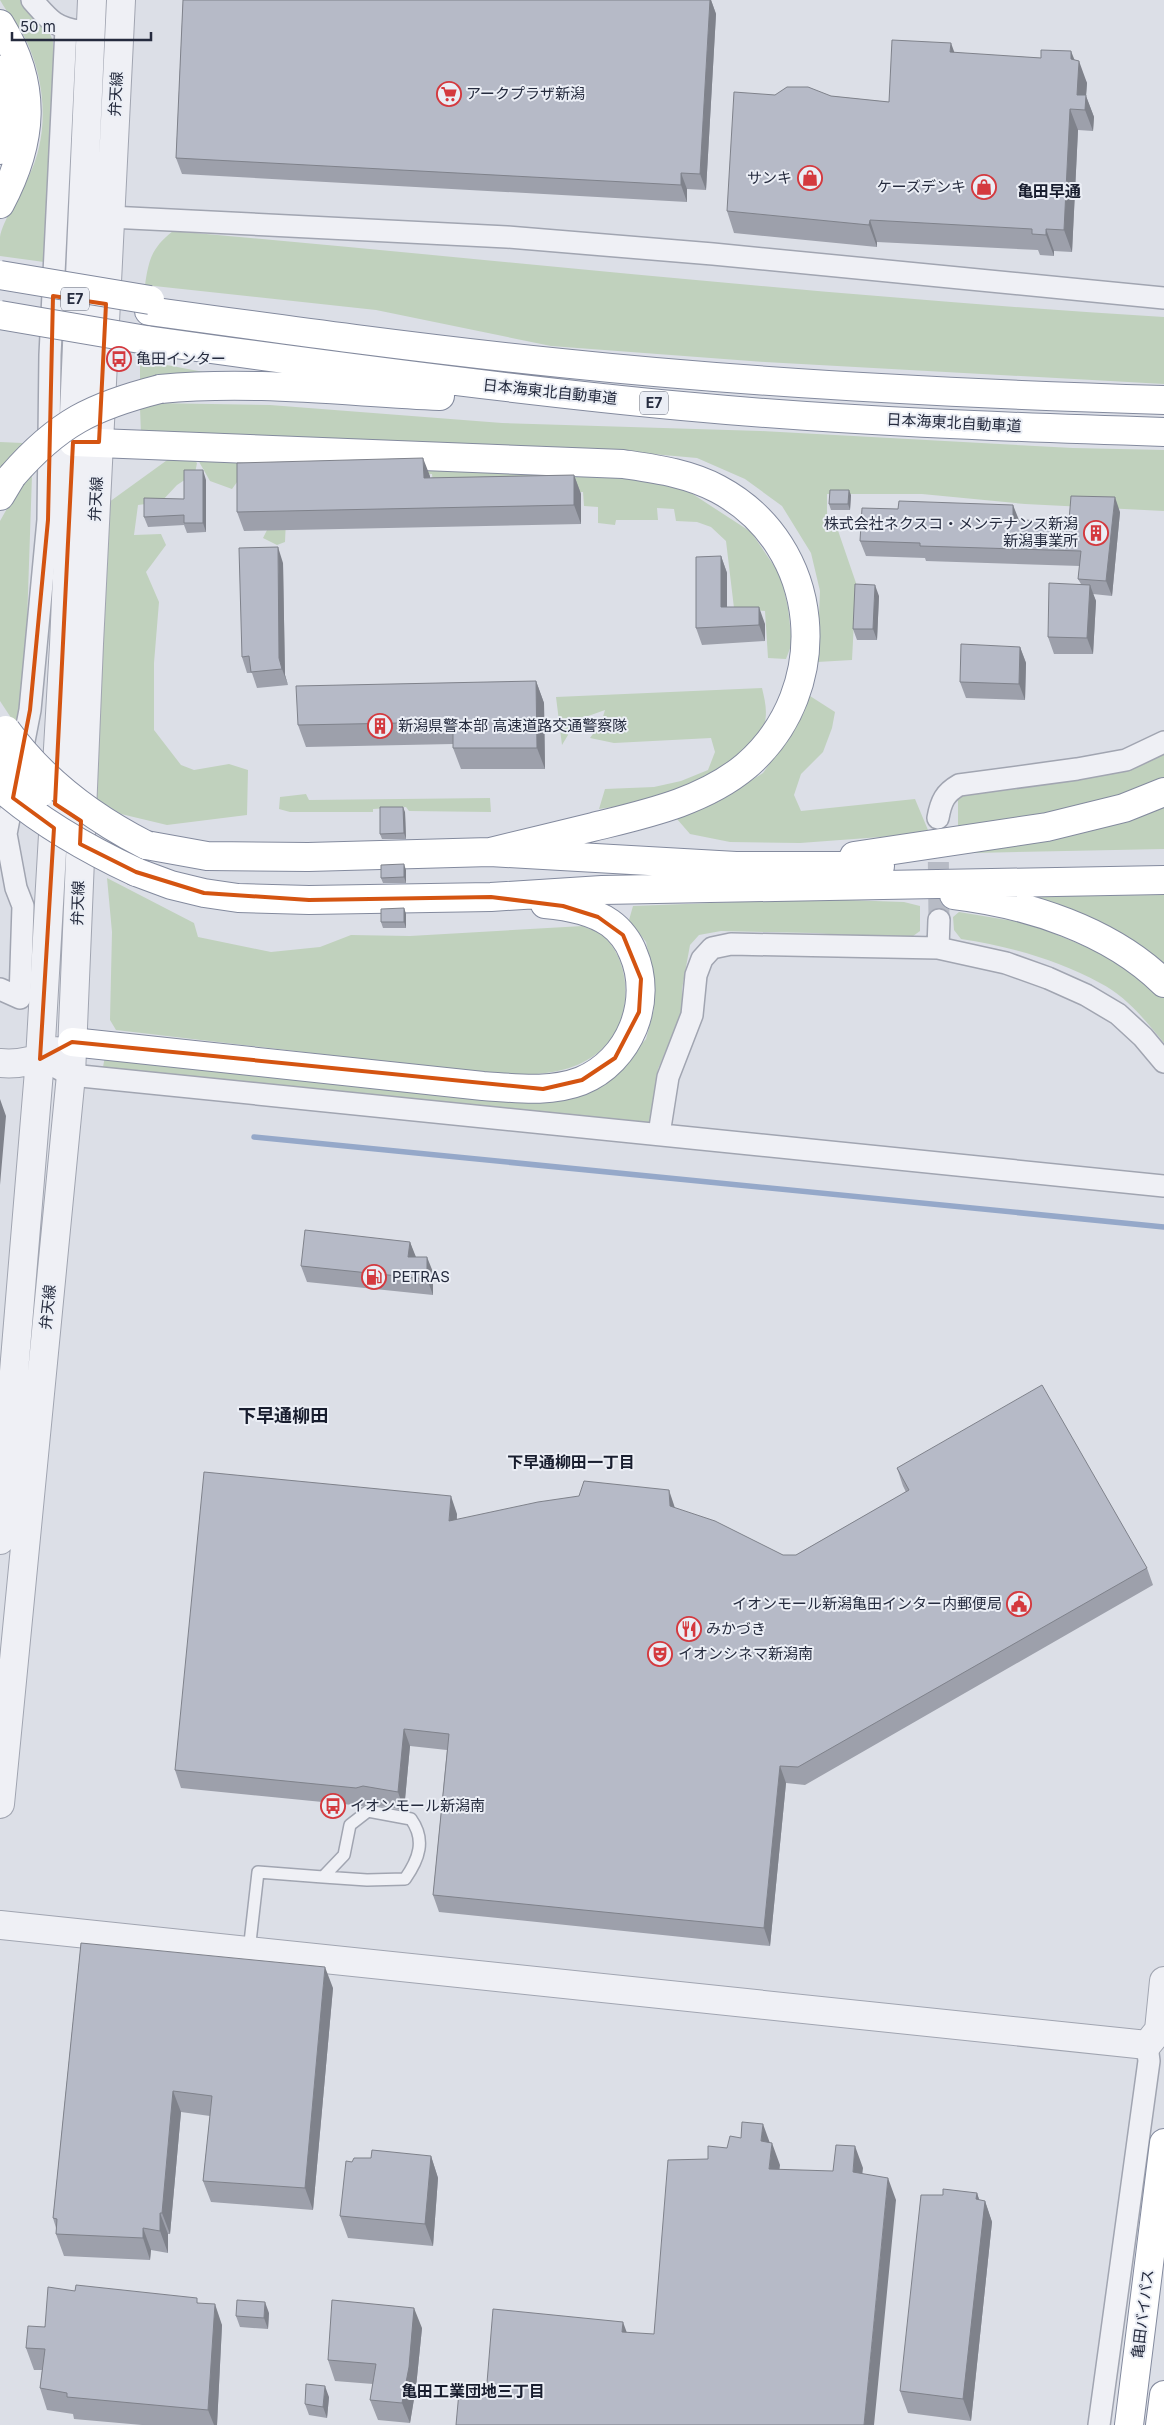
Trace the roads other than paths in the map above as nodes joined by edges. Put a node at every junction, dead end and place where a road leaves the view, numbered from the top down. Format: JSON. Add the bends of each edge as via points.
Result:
{"nodes":[{"id":1,"x":32,"y":0,"type":"edge"},
{"id":2,"x":92,"y":0,"type":"edge"},
{"id":3,"x":121,"y":0,"type":"edge"},
{"id":4,"x":0,"y":24,"type":"edge"},
{"id":5,"x":78,"y":31,"type":"junction"},
{"id":6,"x":0,"y":70,"type":"edge"},
{"id":7,"x":0,"y":150,"type":"edge"},
{"id":8,"x":0,"y":204,"type":"edge"},
{"id":9,"x":110,"y":217,"type":"junction"},
{"id":10,"x":0,"y":276,"type":"edge"},
{"id":11,"x":0,"y":287,"type":"edge"},
{"id":12,"x":1164,"y":298,"type":"edge"},
{"id":13,"x":150,"y":306,"type":"junction"},
{"id":14,"x":0,"y":315,"type":"edge"},
{"id":15,"x":1164,"y":400,"type":"edge"},
{"id":16,"x":684,"y":406,"type":"junction"},
{"id":17,"x":1164,"y":432,"type":"edge"},
{"id":18,"x":86,"y":442,"type":"junction"},
{"id":19,"x":6,"y":486,"type":"edge"},
{"id":20,"x":3,"y":725,"type":"edge"},
{"id":21,"x":1164,"y":742,"type":"edge"},
{"id":22,"x":0,"y":758,"type":"edge"},
{"id":23,"x":0,"y":787,"type":"edge"},
{"id":24,"x":1164,"y":792,"type":"edge"},
{"id":25,"x":938,"y":818,"type":"tunnel mouth"},
{"id":26,"x":146,"y":845,"type":"junction"},
{"id":27,"x":490,"y":852,"type":"junction"},
{"id":28,"x":1164,"y":863,"type":"edge"},
{"id":29,"x":783,"y":866,"type":"junction"},
{"id":30,"x":1164,"y":880,"type":"edge"},
{"id":31,"x":8,"y":881,"type":"edge"},
{"id":32,"x":844,"y":886,"type":"junction"},
{"id":33,"x":492,"y":897,"type":"junction"},
{"id":34,"x":939,"y":920,"type":"tunnel mouth"},
{"id":35,"x":938,"y":948,"type":"junction"},
{"id":36,"x":1164,"y":983,"type":"edge"},
{"id":37,"x":0,"y":989,"type":"edge"},
{"id":38,"x":72,"y":1042,"type":"junction"},
{"id":39,"x":40,"y":1059,"type":"junction"},
{"id":40,"x":1164,"y":1062,"type":"edge"},
{"id":41,"x":0,"y":1063,"type":"edge"},
{"id":42,"x":71,"y":1074,"type":"junction"},
{"id":43,"x":659,"y":1134,"type":"junction"},
{"id":44,"x":1164,"y":1186,"type":"edge"},
{"id":45,"x":0,"y":1540,"type":"edge"},
{"id":46,"x":0,"y":1804,"type":"edge"},
{"id":47,"x":323,"y":1877,"type":"junction"},
{"id":48,"x":0,"y":1926,"type":"edge"},
{"id":49,"x":249,"y":1951,"type":"junction"},
{"id":50,"x":1164,"y":1981,"type":"edge"},
{"id":51,"x":1147,"y":2046,"type":"junction"},
{"id":52,"x":1164,"y":2143,"type":"edge"},
{"id":53,"x":1164,"y":2395,"type":"edge"},
{"id":54,"x":1099,"y":2425,"type":"edge"},
{"id":55,"x":1129,"y":2425,"type":"edge"},
{"id":56,"x":1160,"y":2425,"type":"edge"}],
"edges":[{"from":1,"to":5,"type":"street","via":[[54,24]]},
{"from":2,"to":5,"type":"street","name":"弁天線"},
{"from":3,"to":9,"type":"street","name":"弁天線"},
{"from":4,"to":8,"type":"highway","via":[[20,63],[28,105],[22,149]]},
{"from":5,"to":18,"type":"street","name":"弁天線"},
{"from":5,"to":31,"type":"street","via":[[50,355],[48,520],[30,710],[6,834]]},
{"from":6,"to":7,"type":"highway","via":[[7,110]]},
{"from":9,"to":12,"type":"street","via":[[507,237]]},
{"from":9,"to":18,"type":"street","name":"弁天線"},
{"from":10,"to":13,"type":"highway","bridge":true},
{"from":11,"to":13,"type":"highway","number":"E7"},
{"from":13,"to":15,"type":"highway","name":"日本海東北自動車道","number":"E7","via":[[441,350],[684,375],[866,388]]},
{"from":14,"to":16,"type":"highway","name":"日本海東北自動車道","number":"E7","bridge":true,"via":[[146,340],[447,380]]},
{"from":16,"to":17,"type":"highway","name":"日本海東北自動車道","number":"E7","via":[[1035,428]]},
{"from":16,"to":19,"type":"highway","bridge":true,"via":[[250,385],[204,384],[160,389],[94,409],[63,427],[36,448]]},
{"from":18,"to":27,"type":"highway","via":[[623,464],[691,476],[719,489],[764,525],[782,548],[795,575],[803,602],[806,630],[801,681],[792,705],[763,748],[746,766],[702,794],[667,807]]},
{"from":18,"to":38,"type":"street","name":"弁天線"},
{"from":18,"to":39,"type":"street","name":"弁天線","via":[[64,655]]},
{"from":20,"to":26,"type":"highway","bridge":true,"via":[[39,770],[63,793],[113,828]]},
{"from":21,"to":25,"type":"street","via":[[1126,760],[959,785],[948,791]]},
{"from":22,"to":26,"type":"highway","bridge":true,"via":[[34,788],[91,827]]},
{"from":23,"to":33,"type":"highway","bridge":true,"via":[[65,835],[136,872],[204,893],[238,898],[309,900]]},
{"from":24,"to":29,"type":"highway","via":[[1124,808],[1047,827]]},
{"from":26,"to":27,"type":"highway","via":[[207,856]]},
{"from":27,"to":29,"type":"highway","via":[[686,864]]},
{"from":28,"to":29,"type":"highway","via":[[993,867]]},
{"from":30,"to":32,"type":"highway"},
{"from":31,"to":37,"type":"street","via":[[23,906],[20,998]]},
{"from":32,"to":33,"type":"highway","via":[[602,890]]},
{"from":32,"to":36,"type":"highway","via":[[961,896],[1034,912],[1093,935],[1141,964]]},
{"from":33,"to":38,"type":"highway","via":[[582,910],[612,924],[631,947],[641,980],[639,1012],[615,1058],[600,1070],[564,1086],[512,1088]]},
{"from":34,"to":35,"type":"street"},
{"from":35,"to":40,"type":"street","via":[[1006,964],[1086,995],[1118,1014],[1144,1037]]},
{"from":35,"to":43,"type":"street","via":[[731,944],[712,948],[702,959],[696,976],[692,1015],[668,1077]]},
{"from":38,"to":39,"type":"street"},
{"from":38,"to":42,"type":"street","name":"弁天線"},
{"from":39,"to":41,"type":"street","via":[[16,1065]]},
{"from":39,"to":42,"type":"street"},
{"from":39,"to":45,"type":"street","name":"弁天線"},
{"from":42,"to":43,"type":"street"},
{"from":42,"to":46,"type":"street","name":"弁天線"},
{"from":43,"to":44,"type":"street"},
{"from":47,"to":47,"type":"lane","via":[[344,1855],[350,1825],[368,1811],[411,1819],[418,1830],[418,1860],[406,1879]]},
{"from":47,"to":49,"type":"lane","via":[[258,1872]]},
{"from":48,"to":49,"type":"street"},
{"from":49,"to":51,"type":"street"},
{"from":50,"to":51,"type":"street","via":[[1159,2030]]},
{"from":51,"to":54,"type":"street","via":[[1149,2061]]},
{"from":52,"to":55,"type":"highway","name":"亀田バイパス"},
{"from":53,"to":56,"type":"highway"}]}
